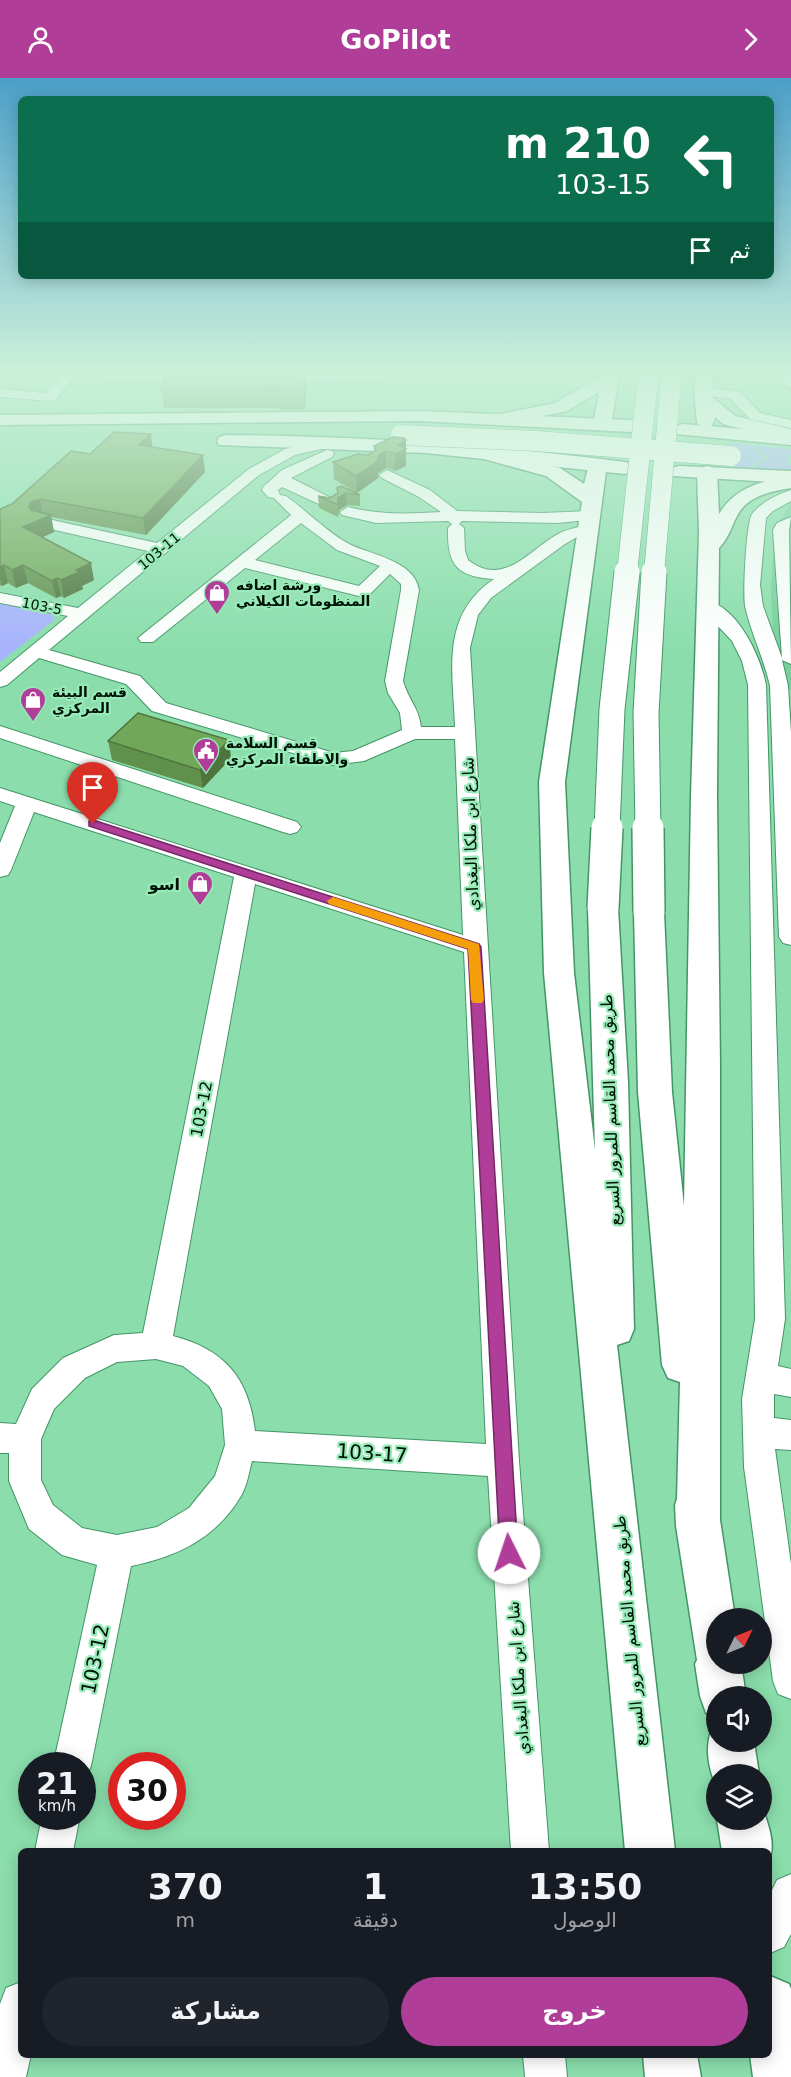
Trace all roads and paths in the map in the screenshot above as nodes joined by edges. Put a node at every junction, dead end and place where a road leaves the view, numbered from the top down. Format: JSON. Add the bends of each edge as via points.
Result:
{"nodes":[{"id":1,"x":270,"y":463,"type":"edge"},
{"id":2,"x":305,"y":463,"type":"edge"},
{"id":3,"x":524,"y":463,"type":"edge"},
{"id":4,"x":601,"y":463,"type":"edge"},
{"id":5,"x":639,"y":463,"type":"edge"},
{"id":6,"x":663,"y":463,"type":"edge"},
{"id":7,"x":703,"y":463,"type":"edge"},
{"id":8,"x":731,"y":463,"type":"edge"},
{"id":9,"x":254,"y":472,"type":"junction"},
{"id":10,"x":387,"y":475,"type":"dead end"},
{"id":11,"x":284,"y":477,"type":"junction"},
{"id":12,"x":791,"y":477,"type":"edge"},
{"id":13,"x":791,"y":482,"type":"edge"},
{"id":14,"x":791,"y":495,"type":"edge"},
{"id":15,"x":328,"y":503,"type":"edge"},
{"id":16,"x":348,"y":512,"type":"dead end"},
{"id":17,"x":301,"y":515,"type":"junction"},
{"id":18,"x":591,"y":515,"type":"junction"},
{"id":19,"x":791,"y":522,"type":"edge"},
{"id":20,"x":43,"y":523,"type":"edge"},
{"id":21,"x":454,"y":523,"type":"junction"},
{"id":22,"x":709,"y":546,"type":"junction"},
{"id":23,"x":161,"y":549,"type":"junction"},
{"id":24,"x":242,"y":562,"type":"junction"},
{"id":25,"x":389,"y":566,"type":"junction"},
{"id":26,"x":512,"y":573,"type":"junction"},
{"id":27,"x":708,"y":596,"type":"junction"},
{"id":28,"x":0,"y":598,"type":"edge"},
{"id":29,"x":83,"y":614,"type":"junction"},
{"id":30,"x":147,"y":638,"type":"dead end"},
{"id":31,"x":37,"y":652,"type":"junction"},
{"id":32,"x":782,"y":659,"type":"edge"},
{"id":33,"x":0,"y":681,"type":"edge"},
{"id":34,"x":776,"y":698,"type":"edge"},
{"id":35,"x":0,"y":732,"type":"edge"},
{"id":36,"x":412,"y":733,"type":"junction"},
{"id":37,"x":467,"y":733,"type":"junction"},
{"id":38,"x":0,"y":794,"type":"edge"},
{"id":39,"x":27,"y":803,"type":"junction"},
{"id":40,"x":290,"y":827,"type":"dead end"},
{"id":41,"x":0,"y":870,"type":"edge"},
{"id":42,"x":246,"y":873,"type":"junction"},
{"id":43,"x":791,"y":937,"type":"edge"},
{"id":44,"x":474,"y":947,"type":"junction"},
{"id":45,"x":156,"y":1345,"type":"junction"},
{"id":46,"x":761,"y":1377,"type":"junction"},
{"id":47,"x":791,"y":1383,"type":"edge"},
{"id":48,"x":758,"y":1432,"type":"junction"},
{"id":49,"x":791,"y":1435,"type":"edge"},
{"id":50,"x":13,"y":1438,"type":"edge"},
{"id":51,"x":241,"y":1444,"type":"junction"},
{"id":52,"x":503,"y":1461,"type":"junction"},
{"id":53,"x":698,"y":1526,"type":"junction"},
{"id":54,"x":619,"y":1547,"type":"junction"},
{"id":55,"x":117,"y":1552,"type":"junction"},
{"id":56,"x":710,"y":1608,"type":"edge"},
{"id":57,"x":791,"y":1681,"type":"edge"},
{"id":58,"x":75,"y":1752,"type":"edge"},
{"id":59,"x":58,"y":1830,"type":"edge"},
{"id":60,"x":744,"y":1830,"type":"edge"},
{"id":61,"x":55,"y":1848,"type":"edge"},
{"id":62,"x":530,"y":1848,"type":"edge"},
{"id":63,"x":650,"y":1848,"type":"edge"},
{"id":64,"x":747,"y":1848,"type":"edge"},
{"id":65,"x":791,"y":1894,"type":"edge"},
{"id":66,"x":772,"y":1929,"type":"edge"},
{"id":67,"x":772,"y":2016,"type":"edge"},
{"id":68,"x":18,"y":2017,"type":"edge"},
{"id":69,"x":544,"y":2058,"type":"edge"},
{"id":70,"x":670,"y":2058,"type":"edge"},
{"id":71,"x":5,"y":2077,"type":"edge"},
{"id":72,"x":546,"y":2077,"type":"edge"},
{"id":73,"x":673,"y":2077,"type":"edge"},
{"id":74,"x":781,"y":2077,"type":"edge"}],
"edges":[{"from":1,"to":9,"type":"street","name":"103-11"},
{"from":2,"to":11,"type":"street"},
{"from":3,"to":18,"type":"main road","via":[[553,472],[573,484]]},
{"from":4,"to":18,"type":"main road"},
{"from":5,"to":54,"type":"main road","name":"طريق محمد القاسم للمرور السريع","bridge":true,"via":[[612,709],[603,908],[611,1082]]},
{"from":6,"to":53,"type":"main road","bridge":true,"via":[[646,713],[649,912],[655,1092]]},
{"from":7,"to":22,"type":"main road"},
{"from":8,"to":12,"type":"main road"},
{"from":9,"to":11,"type":"street"},
{"from":9,"to":23,"type":"street","name":"103-11"},
{"from":10,"to":21,"type":"street","via":[[423,494]]},
{"from":11,"to":15,"type":"street","via":[[289,485]]},
{"from":11,"to":17,"type":"street","via":[[270,490]]},
{"from":13,"to":22,"type":"main road","via":[[764,488],[741,499],[729,513],[722,534]]},
{"from":14,"to":32,"type":"street","via":[[763,511],[756,525],[752,595]]},
{"from":16,"to":21,"type":"street","via":[[376,518]]},
{"from":17,"to":24,"type":"street"},
{"from":17,"to":25,"type":"street","via":[[343,547]]},
{"from":18,"to":21,"type":"street"},
{"from":18,"to":26,"type":"street","name":"شارع ابن ملكا البغدادي"},
{"from":18,"to":54,"type":"main road","via":[[552,782],[559,973]]},
{"from":19,"to":32,"type":"street","via":[[781,531]]},
{"from":20,"to":23,"type":"street"},
{"from":21,"to":26,"type":"street","via":[[463,564],[482,572]]},
{"from":22,"to":27,"type":"main road"},
{"from":23,"to":29,"type":"street","name":"103-11"},
{"from":24,"to":25,"type":"street","via":[[359,591]]},
{"from":24,"to":30,"type":"street"},
{"from":25,"to":36,"type":"street","via":[[406,578],[410,586],[394,681],[410,713]]},
{"from":26,"to":37,"type":"street","name":"شارع ابن ملكا البغدادي","via":[[474,606],[463,632]]},
{"from":27,"to":32,"type":"street","via":[[733,608]]},
{"from":27,"to":34,"type":"street","via":[[744,645],[756,675]]},
{"from":27,"to":53,"type":"main road"},
{"from":28,"to":29,"type":"street","name":"103-5"},
{"from":29,"to":31,"type":"street","name":"103-11"},
{"from":31,"to":33,"type":"street","name":"103-11"},
{"from":31,"to":36,"type":"street","via":[[133,680],[159,707],[333,759],[357,757]]},
{"from":32,"to":34,"type":"street"},
{"from":34,"to":43,"type":"street"},
{"from":34,"to":46,"type":"street","via":[[770,1311]]},
{"from":35,"to":40,"type":"street"},
{"from":36,"to":37,"type":"street"},
{"from":37,"to":44,"type":"street","name":"شارع ابن ملكا البغدادي"},
{"from":38,"to":39,"type":"street"},
{"from":39,"to":41,"type":"street"},
{"from":39,"to":42,"type":"street"},
{"from":42,"to":44,"type":"street"},
{"from":42,"to":45,"type":"street","name":"103-12"},
{"from":44,"to":52,"type":"street","name":"شارع ابن ملكا البغدادي"},
{"from":45,"to":50,"type":"street","via":[[114,1349],[74,1368]]},
{"from":45,"to":51,"type":"street","via":[[191,1354],[220,1376],[237,1407]]},
{"from":46,"to":47,"type":"street"},
{"from":46,"to":48,"type":"street"},
{"from":48,"to":49,"type":"street"},
{"from":48,"to":57,"type":"street"},
{"from":50,"to":55,"type":"street","via":[[25,1481],[41,1517],[74,1543]]},
{"from":51,"to":52,"type":"street","name":"103-17"},
{"from":51,"to":55,"type":"street","via":[[229,1485],[201,1520],[162,1544]]},
{"from":52,"to":62,"type":"street","name":"شارع ابن ملكا البغدادي"},
{"from":53,"to":56,"type":"main road"},
{"from":54,"to":63,"type":"main road","name":"طريق محمد القاسم للمرور السريع"},
{"from":55,"to":58,"type":"street","name":"103-12"},
{"from":59,"to":61,"type":"street"},
{"from":60,"to":64,"type":"main road"},
{"from":65,"to":66,"type":"street"},
{"from":67,"to":74,"type":"main road"},
{"from":68,"to":71,"type":"street"},
{"from":69,"to":72,"type":"street"},
{"from":70,"to":73,"type":"main road"}]}
